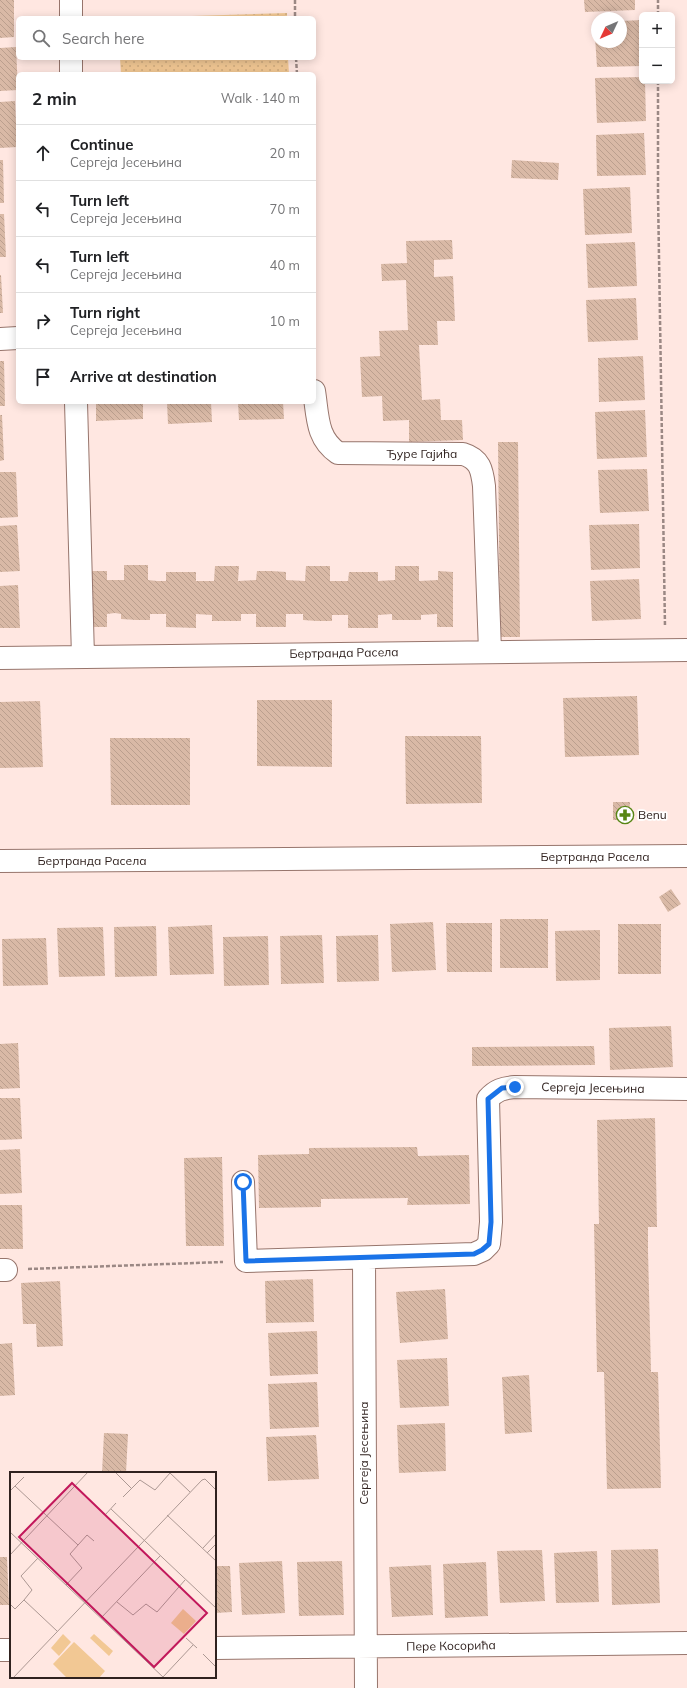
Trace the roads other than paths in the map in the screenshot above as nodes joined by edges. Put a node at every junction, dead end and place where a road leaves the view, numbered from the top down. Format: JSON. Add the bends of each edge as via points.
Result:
{"nodes":[{"id":1,"x":71,"y":0,"type":"edge"},
{"id":2,"x":71,"y":16,"type":"edge"},
{"id":3,"x":71,"y":60,"type":"edge"},
{"id":4,"x":71,"y":72,"type":"edge"},
{"id":5,"x":0,"y":338,"type":"edge"},
{"id":6,"x":16,"y":338,"type":"edge"},
{"id":7,"x":316,"y":403,"type":"edge"},
{"id":8,"x":76,"y":404,"type":"edge"},
{"id":9,"x":687,"y":650,"type":"edge"},
{"id":10,"x":490,"y":651,"type":"junction"},
{"id":11,"x":83,"y":657,"type":"junction"},
{"id":12,"x":0,"y":658,"type":"edge"},
{"id":13,"x":687,"y":856,"type":"edge"},
{"id":14,"x":0,"y":862,"type":"edge"},
{"id":15,"x":687,"y":1089,"type":"edge"},
{"id":16,"x":243,"y":1182,"type":"dead end"},
{"id":17,"x":364,"y":1259,"type":"junction"},
{"id":18,"x":687,"y":1643,"type":"edge"},
{"id":19,"x":364,"y":1647,"type":"junction"},
{"id":20,"x":216,"y":1648,"type":"edge"},
{"id":21,"x":366,"y":1688,"type":"edge"}],
"edges":[{"from":1,"to":2,"type":"street"},
{"from":3,"to":4,"type":"street"},
{"from":5,"to":6,"type":"street"},
{"from":7,"to":10,"type":"street","name":"Ђуре Гајића","via":[[321,432],[329,447],[338,453],[463,454],[476,459],[480,465],[484,486]]},
{"from":8,"to":11,"type":"street"},
{"from":9,"to":10,"type":"street","name":"Бертранда Расела"},
{"from":10,"to":11,"type":"street","name":"Бертранда Расела"},
{"from":11,"to":12,"type":"street","name":"Бертранда Расела"},
{"from":13,"to":14,"type":"street","name":"Бертранда Расела"},
{"from":15,"to":17,"type":"street","name":"Сергеја Јесењина","via":[[502,1088],[488,1099],[491,1222],[489,1244],[474,1254]]},
{"from":16,"to":17,"type":"street","name":"Сергеја Јесењина","via":[[246,1261]]},
{"from":17,"to":19,"type":"street","name":"Сергеја Јесењина"},
{"from":18,"to":19,"type":"street","name":"Пере Косорића"},
{"from":19,"to":20,"type":"street","name":"Пере Косорића"},
{"from":19,"to":21,"type":"street","name":"Сергеја Јесењина"}]}
